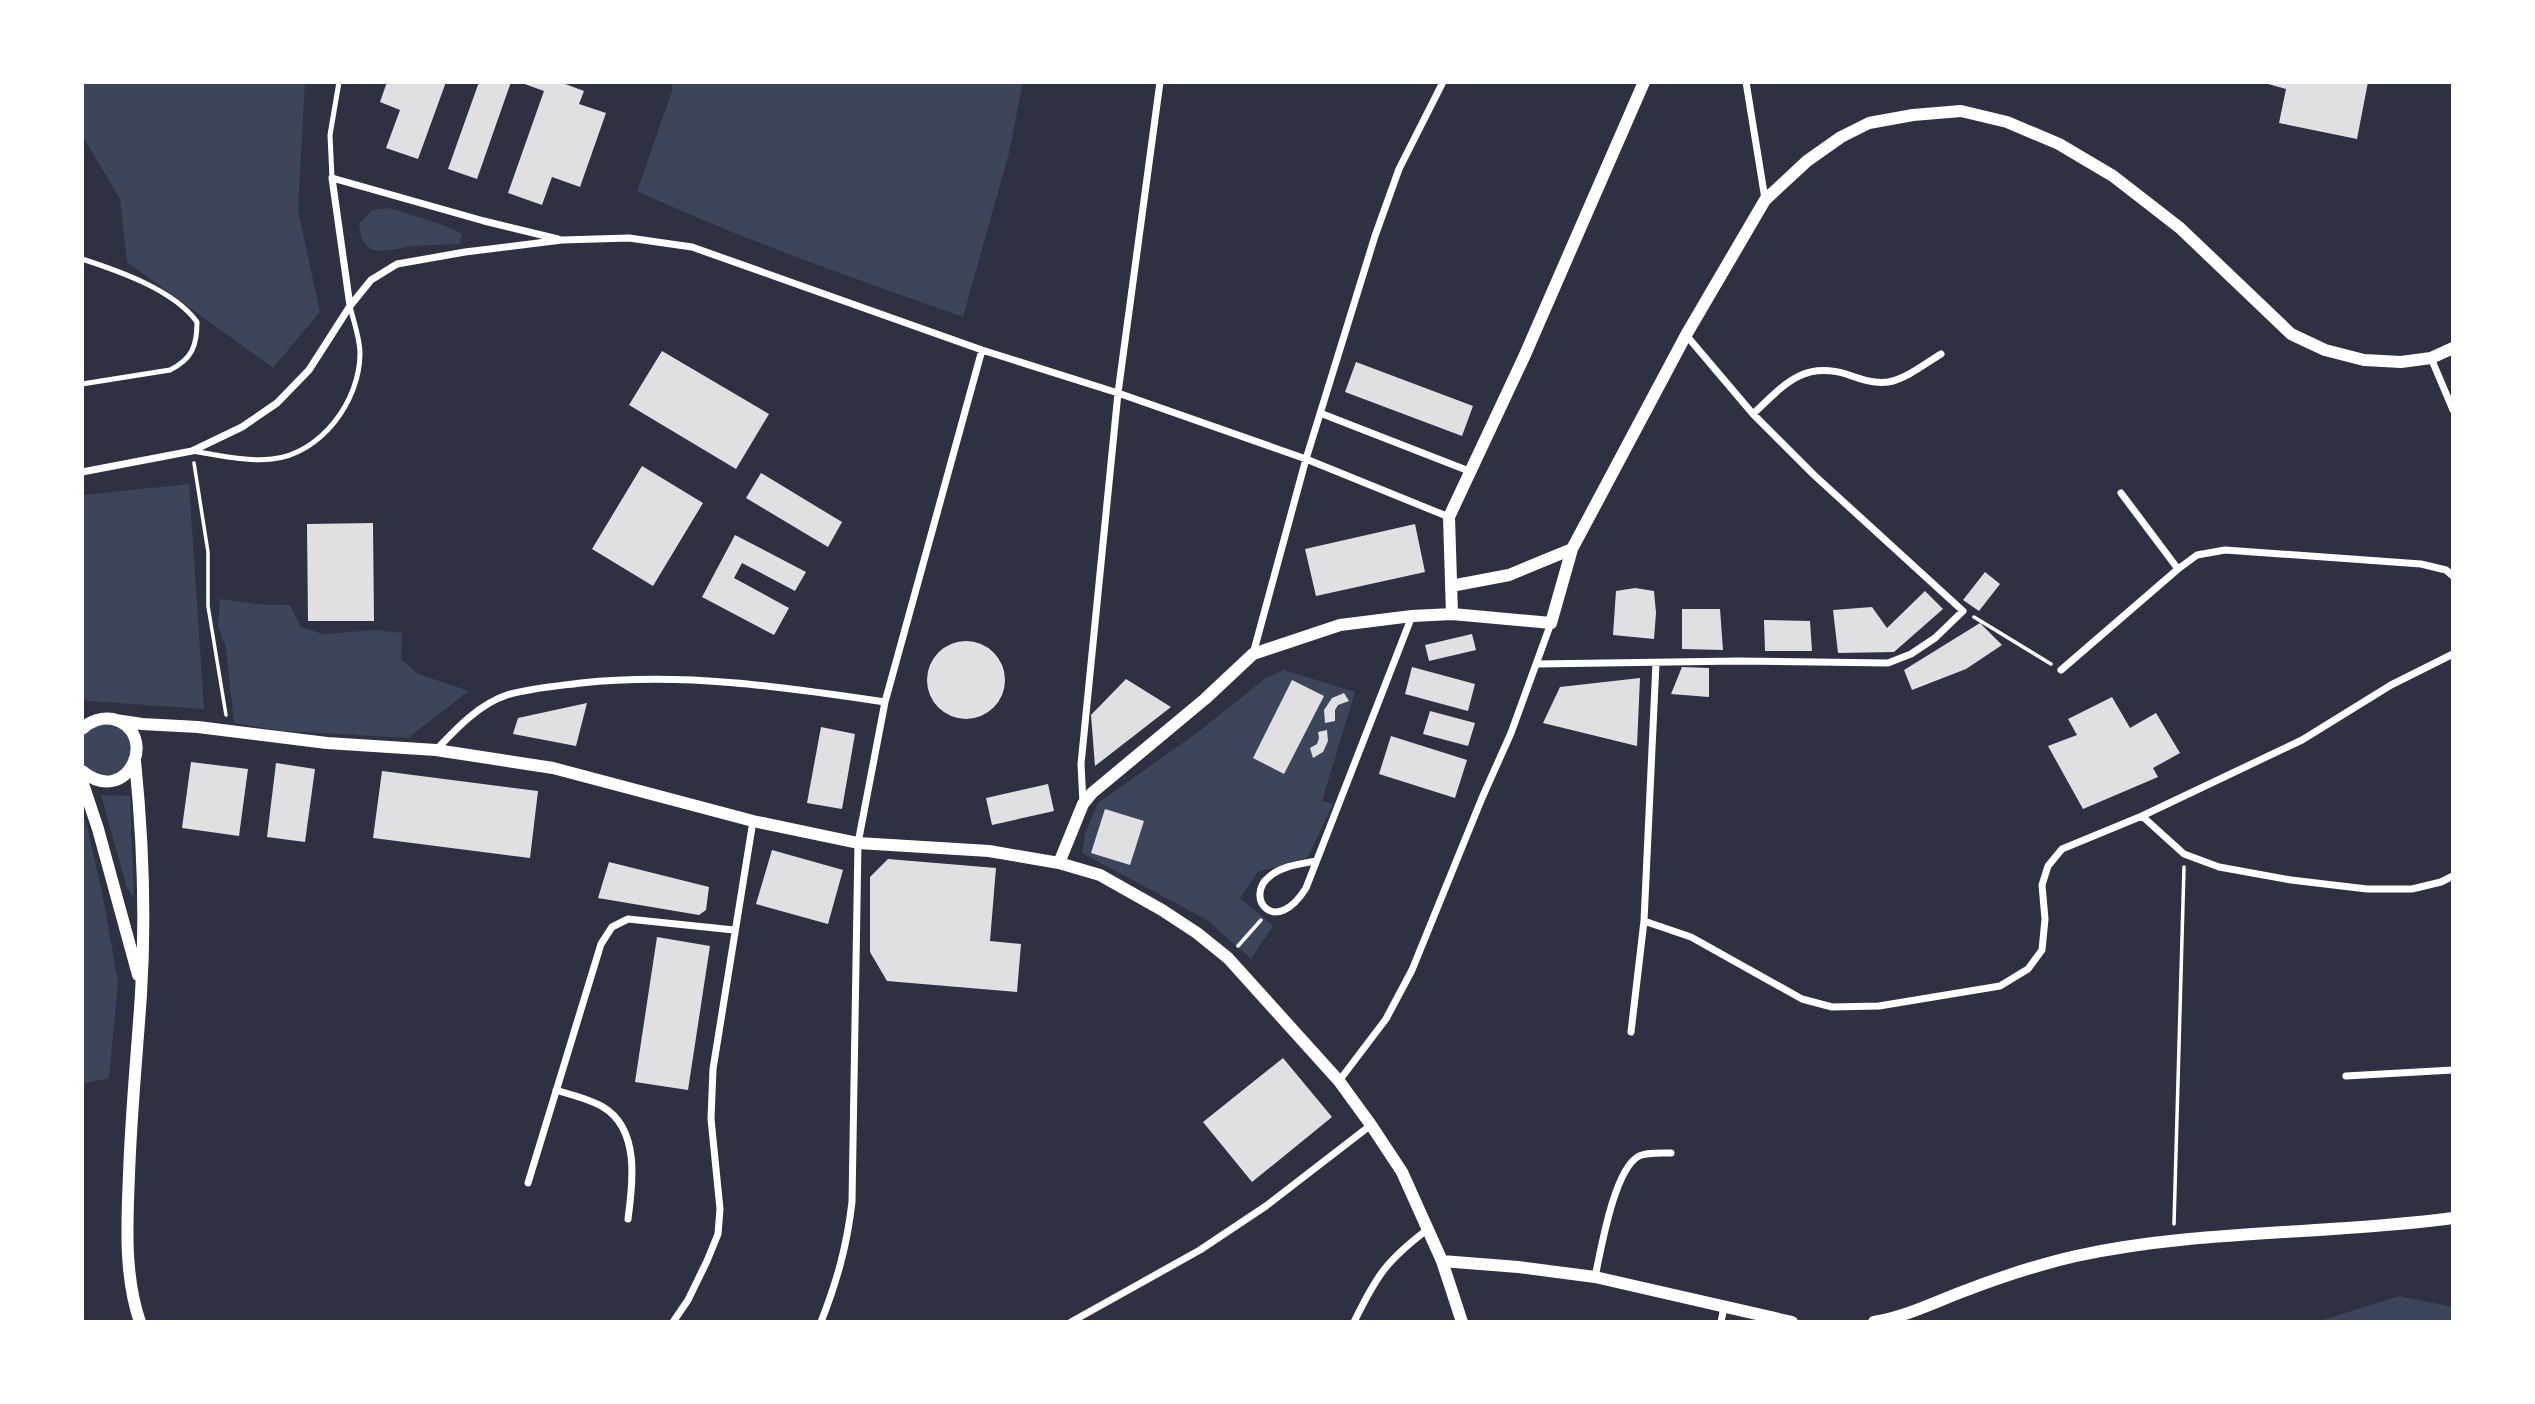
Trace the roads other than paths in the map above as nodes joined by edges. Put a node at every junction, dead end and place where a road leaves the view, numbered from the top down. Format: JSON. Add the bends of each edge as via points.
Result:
{"nodes":[{"id":1,"x":339,"y":82,"type":"edge"},
{"id":2,"x":1160,"y":82,"type":"edge"},
{"id":3,"x":1443,"y":82,"type":"edge"},
{"id":4,"x":1644,"y":82,"type":"edge"},
{"id":5,"x":1746,"y":82,"type":"edge"},
{"id":6,"x":332,"y":178,"type":"junction"},
{"id":7,"x":1765,"y":200,"type":"junction"},
{"id":8,"x":562,"y":240,"type":"junction"},
{"id":9,"x":82,"y":259,"type":"edge"},
{"id":10,"x":349,"y":306,"type":"junction"},
{"id":11,"x":1686,"y":335,"type":"junction"},
{"id":12,"x":2453,"y":348,"type":"edge"},
{"id":13,"x":982,"y":350,"type":"junction"},
{"id":14,"x":1941,"y":354,"type":"dead end"},
{"id":15,"x":2431,"y":358,"type":"junction"},
{"id":16,"x":82,"y":384,"type":"edge"},
{"id":17,"x":1118,"y":393,"type":"junction"},
{"id":18,"x":2453,"y":410,"type":"edge"},
{"id":19,"x":1320,"y":413,"type":"junction"},
{"id":20,"x":1753,"y":414,"type":"junction"},
{"id":21,"x":192,"y":452,"type":"junction"},
{"id":22,"x":1306,"y":459,"type":"junction"},
{"id":23,"x":1469,"y":471,"type":"junction"},
{"id":24,"x":82,"y":472,"type":"edge"},
{"id":25,"x":2121,"y":493,"type":"dead end"},
{"id":26,"x":1449,"y":517,"type":"junction"},
{"id":27,"x":1572,"y":549,"type":"junction"},
{"id":28,"x":2178,"y":569,"type":"junction"},
{"id":29,"x":2453,"y":576,"type":"edge"},
{"id":30,"x":1451,"y":586,"type":"junction"},
{"id":31,"x":1452,"y":614,"type":"junction"},
{"id":32,"x":1412,"y":616,"type":"junction"},
{"id":33,"x":1550,"y":623,"type":"junction"},
{"id":34,"x":1253,"y":654,"type":"junction"},
{"id":35,"x":2453,"y":654,"type":"edge"},
{"id":36,"x":1656,"y":663,"type":"junction"},
{"id":37,"x":1537,"y":664,"type":"junction"},
{"id":38,"x":2061,"y":670,"type":"road end"},
{"id":39,"x":885,"y":702,"type":"junction"},
{"id":40,"x":88,"y":719,"type":"edge"},
{"id":41,"x":115,"y":720,"type":"junction"},
{"id":42,"x":82,"y":729,"type":"edge"},
{"id":43,"x":436,"y":750,"type":"junction"},
{"id":44,"x":135,"y":761,"type":"junction"},
{"id":45,"x":82,"y":771,"type":"edge"},
{"id":46,"x":82,"y":780,"type":"edge"},
{"id":47,"x":1083,"y":804,"type":"junction"},
{"id":48,"x":2142,"y":816,"type":"junction"},
{"id":49,"x":752,"y":821,"type":"junction"},
{"id":50,"x":858,"y":843,"type":"junction"},
{"id":51,"x":1316,"y":861,"type":"junction"},
{"id":52,"x":1059,"y":863,"type":"junction"},
{"id":53,"x":2453,"y":876,"type":"edge"},
{"id":54,"x":1644,"y":921,"type":"junction"},
{"id":55,"x":734,"y":930,"type":"junction"},
{"id":56,"x":141,"y":994,"type":"junction"},
{"id":57,"x":1631,"y":1032,"type":"dead end"},
{"id":58,"x":2453,"y":1070,"type":"edge"},
{"id":59,"x":2346,"y":1076,"type":"dead end"},
{"id":60,"x":1339,"y":1081,"type":"junction"},
{"id":61,"x":556,"y":1090,"type":"junction"},
{"id":62,"x":1371,"y":1125,"type":"junction"},
{"id":63,"x":1671,"y":1153,"type":"dead end"},
{"id":64,"x":528,"y":1183,"type":"dead end"},
{"id":65,"x":2453,"y":1218,"type":"edge"},
{"id":66,"x":628,"y":1219,"type":"dead end"},
{"id":67,"x":1428,"y":1229,"type":"junction"},
{"id":68,"x":1442,"y":1261,"type":"junction"},
{"id":69,"x":1595,"y":1277,"type":"junction"},
{"id":70,"x":1724,"y":1307,"type":"junction"},
{"id":71,"x":140,"y":1322,"type":"edge"},
{"id":72,"x":673,"y":1322,"type":"edge"},
{"id":73,"x":821,"y":1322,"type":"edge"},
{"id":74,"x":1071,"y":1322,"type":"edge"},
{"id":75,"x":1354,"y":1322,"type":"edge"},
{"id":76,"x":1462,"y":1322,"type":"edge"},
{"id":77,"x":1721,"y":1322,"type":"edge"},
{"id":78,"x":1792,"y":1322,"type":"edge"},
{"id":79,"x":1874,"y":1322,"type":"edge"}],
"edges":[{"from":1,"to":6,"type":"lane","via":[[330,135]]},
{"from":2,"to":17,"type":"street"},
{"from":3,"to":19,"type":"street","via":[[1399,169]]},
{"from":4,"to":23,"type":"street"},
{"from":5,"to":7,"type":"street"},
{"from":6,"to":8,"type":"street"},
{"from":6,"to":10,"type":"street"},
{"from":7,"to":11,"type":"street"},
{"from":7,"to":15,"type":"street","via":[[1807,161],[1841,136],[1869,123],[1961,111],[2007,122],[2059,144],[2113,176],[2180,229],[2291,334],[2325,350],[2364,360]]},
{"from":8,"to":10,"type":"street","via":[[397,264],[371,280]]},
{"from":8,"to":13,"type":"street","via":[[629,239],[692,247]]},
{"from":9,"to":16,"type":"lane","via":[[158,291],[188,310],[197,322],[194,351],[183,363],[170,370]]},
{"from":10,"to":21,"type":"street","via":[[309,370],[277,403]]},
{"from":10,"to":21,"type":"lane","via":[[360,352],[356,380],[331,427],[312,445],[271,459]]},
{"from":11,"to":20,"type":"street"},
{"from":11,"to":27,"type":"street"},
{"from":12,"to":15,"type":"street"},
{"from":13,"to":17,"type":"street"},
{"from":13,"to":39,"type":"street"},
{"from":14,"to":20,"type":"street","via":[[1892,381],[1877,383],[1830,369],[1808,371],[1787,382]]},
{"from":15,"to":18,"type":"street"},
{"from":17,"to":22,"type":"street"},
{"from":17,"to":47,"type":"street","via":[[1081,764]]},
{"from":19,"to":22,"type":"street"},
{"from":19,"to":23,"type":"street"},
{"from":20,"to":36,"type":"street","via":[[1963,611],[1935,638],[1888,663]]},
{"from":21,"to":24,"type":"street"},
{"from":22,"to":26,"type":"street"},
{"from":22,"to":34,"type":"street"},
{"from":23,"to":26,"type":"street"},
{"from":25,"to":28,"type":"street"},
{"from":26,"to":30,"type":"street"},
{"from":27,"to":30,"type":"street","via":[[1509,575]]},
{"from":27,"to":33,"type":"street"},
{"from":28,"to":29,"type":"street","via":[[2197,555],[2225,550],[2421,564]]},
{"from":28,"to":38,"type":"street"},
{"from":30,"to":31,"type":"street"},
{"from":31,"to":32,"type":"street"},
{"from":31,"to":33,"type":"street"},
{"from":32,"to":34,"type":"street","via":[[1340,625]]},
{"from":32,"to":51,"type":"street"},
{"from":33,"to":37,"type":"street"},
{"from":34,"to":47,"type":"street"},
{"from":35,"to":48,"type":"street","via":[[2390,685],[2302,740]]},
{"from":36,"to":37,"type":"street"},
{"from":36,"to":54,"type":"street"},
{"from":37,"to":60,"type":"street","via":[[1412,970],[1386,1019]]},
{"from":39,"to":43,"type":"street","via":[[761,684],[617,679],[505,696],[467,718]]},
{"from":39,"to":50,"type":"street"},
{"from":40,"to":41,"type":"street"},
{"from":40,"to":42,"type":"street"},
{"from":41,"to":43,"type":"street"},
{"from":41,"to":44,"type":"street","via":[[131,732]]},
{"from":43,"to":49,"type":"street","via":[[553,768]]},
{"from":44,"to":45,"type":"street","via":[[113,781],[92,779]]},
{"from":44,"to":56,"type":"street","via":[[143,847]]},
{"from":46,"to":56,"type":"street","via":[[127,930]]},
{"from":47,"to":52,"type":"street"},
{"from":48,"to":53,"type":"street","via":[[2184,854],[2231,869],[2367,888],[2412,889]]},
{"from":48,"to":54,"type":"street","via":[[2062,849],[2048,866],[2042,885],[2042,950],[2028,969],[2000,986],[1879,1006],[1832,1007],[1802,999],[1691,937]]},
{"from":49,"to":50,"type":"street"},
{"from":49,"to":55,"type":"street"},
{"from":50,"to":52,"type":"street","via":[[989,851]]},
{"from":50,"to":73,"type":"street","via":[[852,1202],[848,1243]]},
{"from":51,"to":51,"type":"street","via":[[1269,877],[1259,894],[1269,911],[1289,909],[1299,900]]},
{"from":52,"to":60,"type":"street","via":[[1100,875],[1197,933],[1228,958]]},
{"from":54,"to":57,"type":"street"},
{"from":55,"to":61,"type":"street","via":[[628,919],[612,928],[601,944]]},
{"from":55,"to":72,"type":"street","via":[[713,1069],[718,1234]]},
{"from":56,"to":71,"type":"street","via":[[127,1216],[129,1270]]},
{"from":58,"to":59,"type":"street"},
{"from":60,"to":62,"type":"street"},
{"from":61,"to":64,"type":"street"},
{"from":61,"to":66,"type":"street","via":[[602,1106],[620,1120],[631,1162]]},
{"from":62,"to":67,"type":"street","via":[[1402,1172]]},
{"from":62,"to":74,"type":"street","via":[[1200,1250]]},
{"from":63,"to":69,"type":"street","via":[[1640,1155],[1629,1164],[1612,1204]]},
{"from":65,"to":79,"type":"street","via":[[2173,1240],[2077,1256],[2016,1272]]},
{"from":67,"to":68,"type":"street"},
{"from":67,"to":75,"type":"street","via":[[1388,1262]]},
{"from":68,"to":69,"type":"street"},
{"from":68,"to":76,"type":"street"},
{"from":69,"to":70,"type":"street"},
{"from":70,"to":77,"type":"street"},
{"from":70,"to":78,"type":"street"}]}
